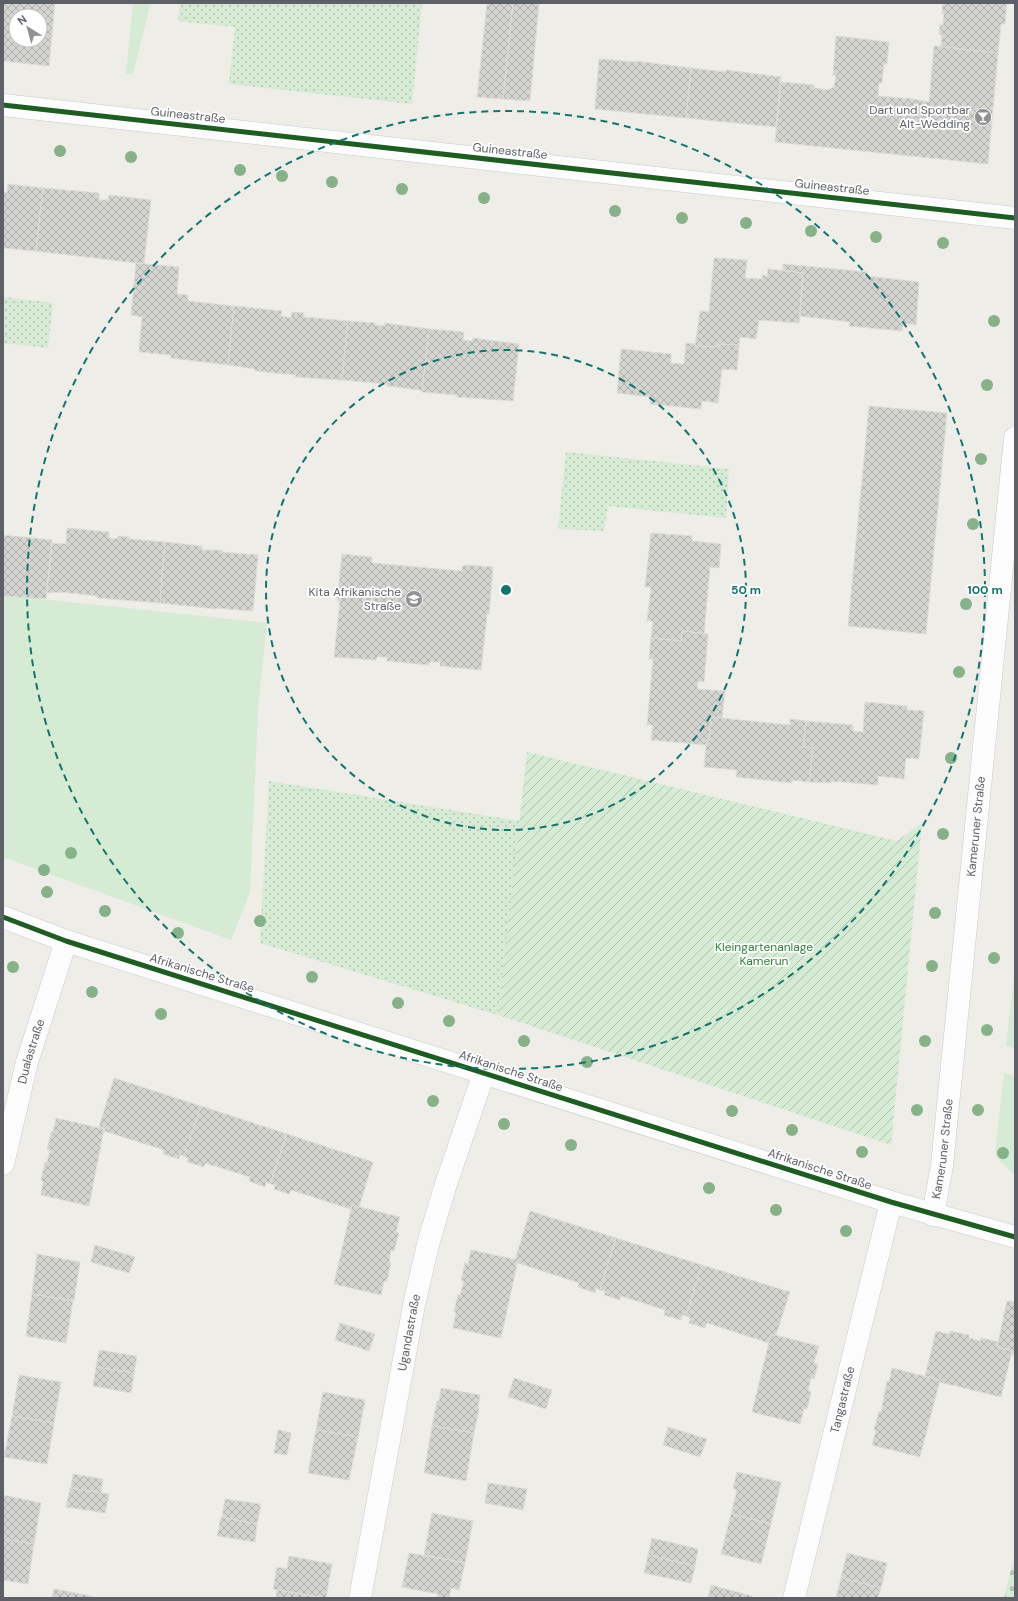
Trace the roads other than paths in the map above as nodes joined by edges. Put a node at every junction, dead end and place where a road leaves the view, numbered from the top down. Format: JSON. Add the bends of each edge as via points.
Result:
{"nodes":[{"id":1,"x":3,"y":104,"type":"edge"},
{"id":2,"x":1015,"y":218,"type":"edge"},
{"id":3,"x":1015,"y":438,"type":"edge"},
{"id":4,"x":3,"y":918,"type":"edge"},
{"id":5,"x":66,"y":941,"type":"junction"},
{"id":6,"x":484,"y":1073,"type":"junction"},
{"id":7,"x":3,"y":1164,"type":"edge"},
{"id":8,"x":891,"y":1202,"type":"junction"},
{"id":9,"x":933,"y":1215,"type":"junction"},
{"id":10,"x":1015,"y":1237,"type":"edge"},
{"id":11,"x":360,"y":1598,"type":"edge"},
{"id":12,"x":794,"y":1598,"type":"edge"}],
"edges":[{"from":1,"to":2,"type":"street","name":"Guineastraße"},
{"from":3,"to":9,"type":"street","name":"Kameruner Straße","via":[[942,1165]]},
{"from":4,"to":5,"type":"street","name":"Afrikanische Straße"},
{"from":5,"to":6,"type":"street","name":"Afrikanische Straße"},
{"from":5,"to":7,"type":"street","name":"Dualastraße","via":[[27,1062]]},
{"from":6,"to":8,"type":"street","name":"Afrikanische Straße"},
{"from":6,"to":11,"type":"street","name":"Ugandastraße","via":[[428,1244],[414,1305]]},
{"from":8,"to":9,"type":"street","name":"Afrikanische Straße"},
{"from":8,"to":12,"type":"street","name":"Tangastraße"},
{"from":9,"to":10,"type":"street","name":"Afrikanische Straße"}]}
